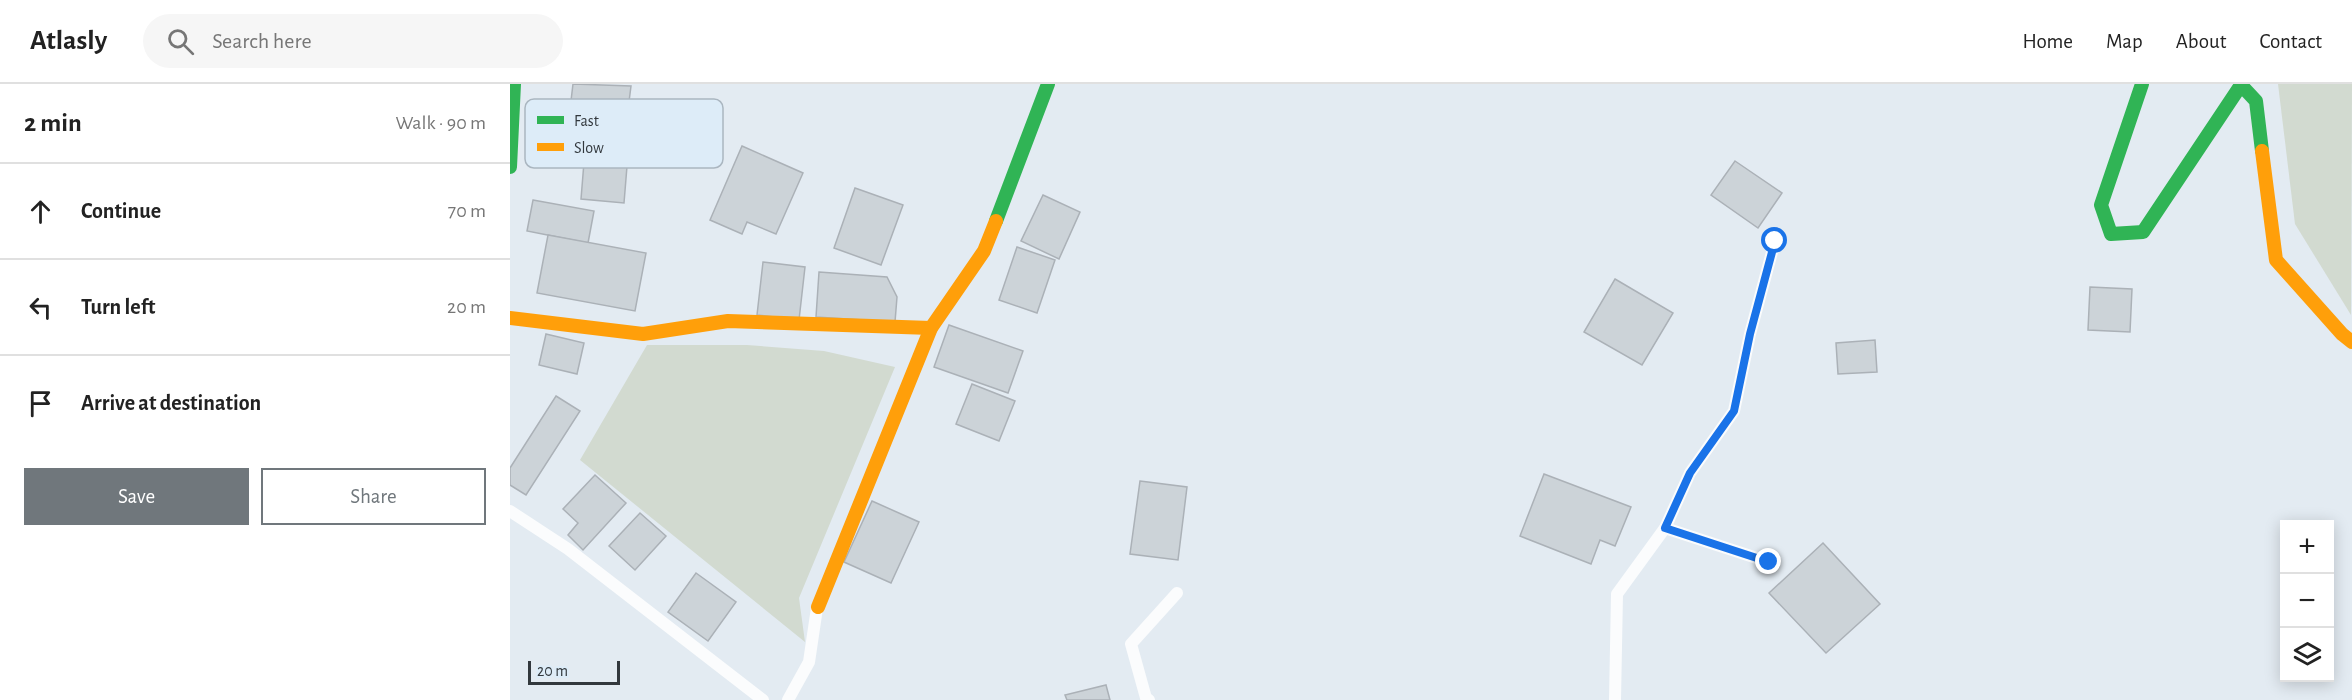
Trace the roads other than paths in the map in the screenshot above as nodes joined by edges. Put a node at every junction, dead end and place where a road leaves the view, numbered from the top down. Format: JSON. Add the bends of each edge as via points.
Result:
{"nodes":[{"id":1,"x":514,"y":84,"type":"edge"},
{"id":2,"x":1048,"y":84,"type":"edge"},
{"id":3,"x":2142,"y":84,"type":"edge"},
{"id":4,"x":2241,"y":84,"type":"edge"},
{"id":5,"x":510,"y":167,"type":"edge"},
{"id":6,"x":1775,"y":241,"type":"dead end"},
{"id":7,"x":510,"y":318,"type":"edge"},
{"id":8,"x":931,"y":328,"type":"junction"},
{"id":9,"x":2352,"y":342,"type":"edge"},
{"id":10,"x":510,"y":511,"type":"edge"},
{"id":11,"x":1665,"y":528,"type":"junction"},
{"id":12,"x":1769,"y":562,"type":"dead end"},
{"id":13,"x":1177,"y":593,"type":"dead end"},
{"id":14,"x":818,"y":607,"type":"joint"},
{"id":15,"x":763,"y":700,"type":"edge"},
{"id":16,"x":788,"y":700,"type":"edge"},
{"id":17,"x":1149,"y":700,"type":"edge"},
{"id":18,"x":1615,"y":700,"type":"edge"}],
"edges":[{"from":1,"to":5,"type":"street"},
{"from":2,"to":8,"type":"street","via":[[984,251]]},
{"from":3,"to":4,"type":"street","via":[[2101,205],[2110,234],[2143,232]]},
{"from":4,"to":9,"type":"street","via":[[2256,101],[2276,260]]},
{"from":6,"to":11,"type":"lane","via":[[1734,411],[1690,473]]},
{"from":7,"to":8,"type":"street","via":[[643,334],[728,321]]},
{"from":8,"to":14,"type":"street"},
{"from":10,"to":15,"type":"lane","via":[[568,549]]},
{"from":11,"to":12,"type":"lane"},
{"from":11,"to":18,"type":"lane","via":[[1617,594]]},
{"from":13,"to":17,"type":"lane","via":[[1131,644]]},
{"from":14,"to":16,"type":"lane","via":[[809,662]]}]}
